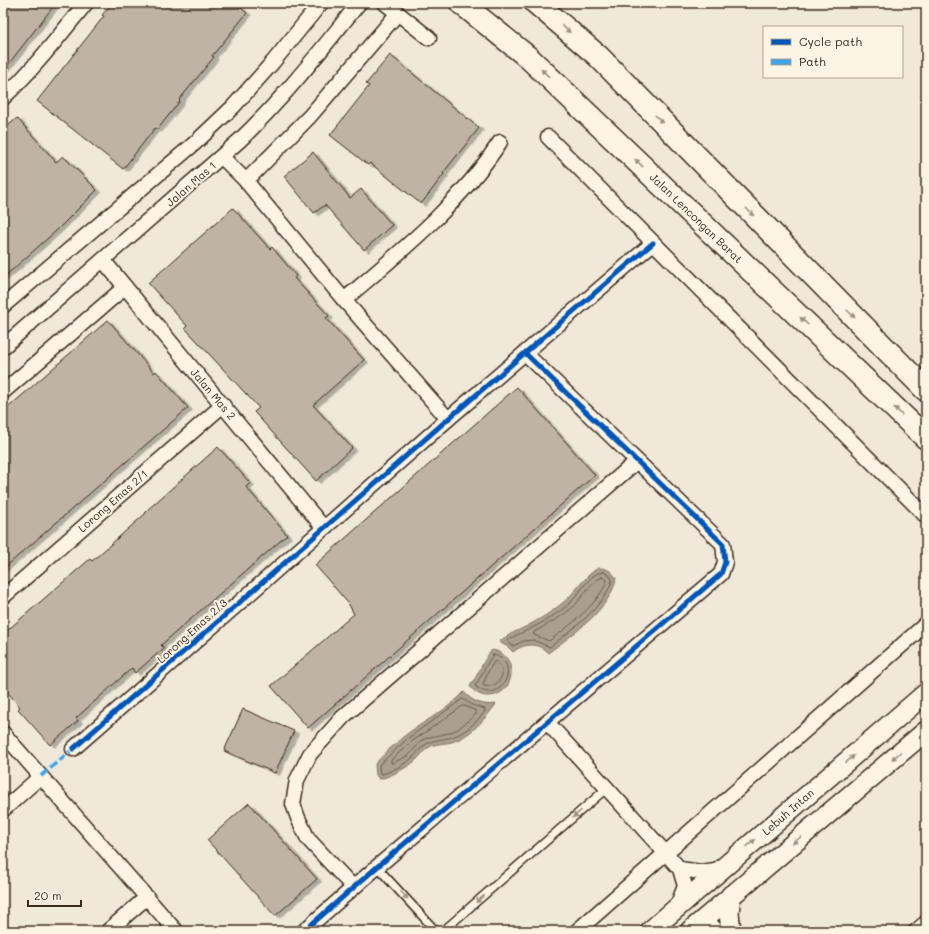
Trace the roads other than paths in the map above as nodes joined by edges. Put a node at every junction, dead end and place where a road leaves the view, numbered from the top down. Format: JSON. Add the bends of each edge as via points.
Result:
{"nodes":[{"id":1,"x":86,"y":3,"type":"edge"},
{"id":2,"x":321,"y":3,"type":"edge"},
{"id":3,"x":359,"y":3,"type":"edge"},
{"id":4,"x":385,"y":3,"type":"edge"},
{"id":5,"x":461,"y":3,"type":"edge"},
{"id":6,"x":536,"y":3,"type":"edge"},
{"id":7,"x":398,"y":13,"type":"junction"},
{"id":8,"x":429,"y":38,"type":"dead end"},
{"id":9,"x":3,"y":98,"type":"edge"},
{"id":10,"x":548,"y":137,"type":"dead end"},
{"id":11,"x":500,"y":142,"type":"dead end"},
{"id":12,"x":222,"y":157,"type":"junction"},
{"id":13,"x":246,"y":182,"type":"junction"},
{"id":14,"x":653,"y":243,"type":"junction"},
{"id":15,"x":103,"y":260,"type":"junction"},
{"id":16,"x":125,"y":287,"type":"junction"},
{"id":17,"x":344,"y":300,"type":"junction"},
{"id":18,"x":3,"y":306,"type":"edge"},
{"id":19,"x":3,"y":347,"type":"edge"},
{"id":20,"x":525,"y":353,"type":"junction"},
{"id":21,"x":926,"y":390,"type":"edge"},
{"id":22,"x":3,"y":392,"type":"edge"},
{"id":23,"x":222,"y":405,"type":"junction"},
{"id":24,"x":448,"y":419,"type":"junction"},
{"id":25,"x":926,"y":438,"type":"edge"},
{"id":26,"x":637,"y":461,"type":"junction"},
{"id":27,"x":926,"y":516,"type":"edge"},
{"id":28,"x":324,"y":527,"type":"junction"},
{"id":29,"x":3,"y":597,"type":"edge"},
{"id":30,"x":926,"y":624,"type":"edge"},
{"id":31,"x":926,"y":693,"type":"edge"},
{"id":32,"x":547,"y":722,"type":"junction"},
{"id":33,"x":926,"y":731,"type":"edge"},
{"id":34,"x":3,"y":733,"type":"edge"},
{"id":35,"x":73,"y":749,"type":"dead end"},
{"id":36,"x":41,"y":776,"type":"junction"},
{"id":37,"x":607,"y":788,"type":"junction"},
{"id":38,"x":3,"y":810,"type":"edge"},
{"id":39,"x":666,"y":853,"type":"junction"},
{"id":40,"x":377,"y":867,"type":"junction"},
{"id":41,"x":680,"y":869,"type":"junction"},
{"id":42,"x":722,"y":869,"type":"junction"},
{"id":43,"x":353,"y":887,"type":"junction"},
{"id":44,"x":732,"y":895,"type":"junction"},
{"id":45,"x":147,"y":897,"type":"junction"},
{"id":46,"x":676,"y":908,"type":"junction"},
{"id":47,"x":926,"y":918,"type":"edge"},
{"id":48,"x":711,"y":924,"type":"edge"},
{"id":49,"x":108,"y":931,"type":"edge"},
{"id":50,"x":176,"y":931,"type":"edge"},
{"id":51,"x":304,"y":931,"type":"edge"},
{"id":52,"x":436,"y":931,"type":"edge"},
{"id":53,"x":443,"y":931,"type":"edge"},
{"id":54,"x":577,"y":931,"type":"edge"},
{"id":55,"x":650,"y":931,"type":"edge"},
{"id":56,"x":690,"y":931,"type":"edge"},
{"id":57,"x":731,"y":931,"type":"edge"},
{"id":58,"x":911,"y":931,"type":"edge"}],
"edges":[{"from":1,"to":9,"type":"street","via":[[47,52]]},
{"from":2,"to":18,"type":"street","via":[[273,62],[216,123]]},
{"from":3,"to":12,"type":"street","name":"Jalan Mas 1","via":[[283,96]]},
{"from":4,"to":7,"type":"street"},
{"from":25,"to":5,"type":"highway","name":"Jalan Lencongan Barat","one_way":true,"via":[[529,58]]},
{"from":6,"to":21,"type":"highway","one_way":true,"via":[[598,56]]},
{"from":7,"to":8,"type":"street"},
{"from":7,"to":13,"type":"street","via":[[310,116]]},
{"from":10,"to":14,"type":"street"},
{"from":11,"to":17,"type":"street","via":[[481,169],[446,208]]},
{"from":12,"to":13,"type":"street"},
{"from":12,"to":15,"type":"street","name":"Jalan Mas 1"},
{"from":13,"to":17,"type":"street"},
{"from":14,"to":20,"type":"street","name":"Lorong Emas 2/3"},
{"from":14,"to":27,"type":"street"},
{"from":15,"to":16,"type":"street","name":"Jalan Mas 2"},
{"from":15,"to":19,"type":"street","name":"Jalan Mas 1"},
{"from":16,"to":22,"type":"street"},
{"from":16,"to":23,"type":"street","name":"Jalan Mas 2"},
{"from":17,"to":24,"type":"street"},
{"from":20,"to":24,"type":"street","name":"Lorong Emas 2/3"},
{"from":20,"to":26,"type":"street"},
{"from":23,"to":28,"type":"street","name":"Jalan Mas 2"},
{"from":23,"to":29,"type":"street","name":"Lorong Emas 2/1"},
{"from":24,"to":28,"type":"street","name":"Lorong Emas 2/3"},
{"from":26,"to":32,"type":"street","via":[[722,544],[722,574]]},
{"from":26,"to":43,"type":"street","via":[[343,717],[310,754],[297,780],[293,804],[308,839]]},
{"from":28,"to":35,"type":"street","name":"Lorong Emas 2/3"},
{"from":30,"to":39,"type":"street"},
{"from":42,"to":31,"type":"main road","name":"Lebuh Intan","one_way":true},
{"from":32,"to":37,"type":"street"},
{"from":32,"to":40,"type":"street"},
{"from":33,"to":44,"type":"main road","one_way":true},
{"from":34,"to":36,"type":"street"},
{"from":36,"to":38,"type":"street"},
{"from":36,"to":45,"type":"street"},
{"from":37,"to":39,"type":"street"},
{"from":37,"to":53,"type":"lane","one_way":true},
{"from":39,"to":41,"type":"street"},
{"from":39,"to":54,"type":"street"},
{"from":40,"to":43,"type":"street"},
{"from":40,"to":52,"type":"lane","one_way":true},
{"from":41,"to":42,"type":"street","via":[[701,872]]},
{"from":41,"to":46,"type":"street","via":[[685,886]]},
{"from":42,"to":46,"type":"main road","name":"Lebuh Intan"},
{"from":43,"to":51,"type":"street"},
{"from":44,"to":48,"type":"main road"},
{"from":44,"to":57,"type":"main road","via":[[729,913]]},
{"from":45,"to":49,"type":"street"},
{"from":45,"to":50,"type":"street"},
{"from":46,"to":55,"type":"main road","name":"Lebuh Intan"},
{"from":47,"to":58,"type":"lane"},
{"from":48,"to":56,"type":"main road"}]}
